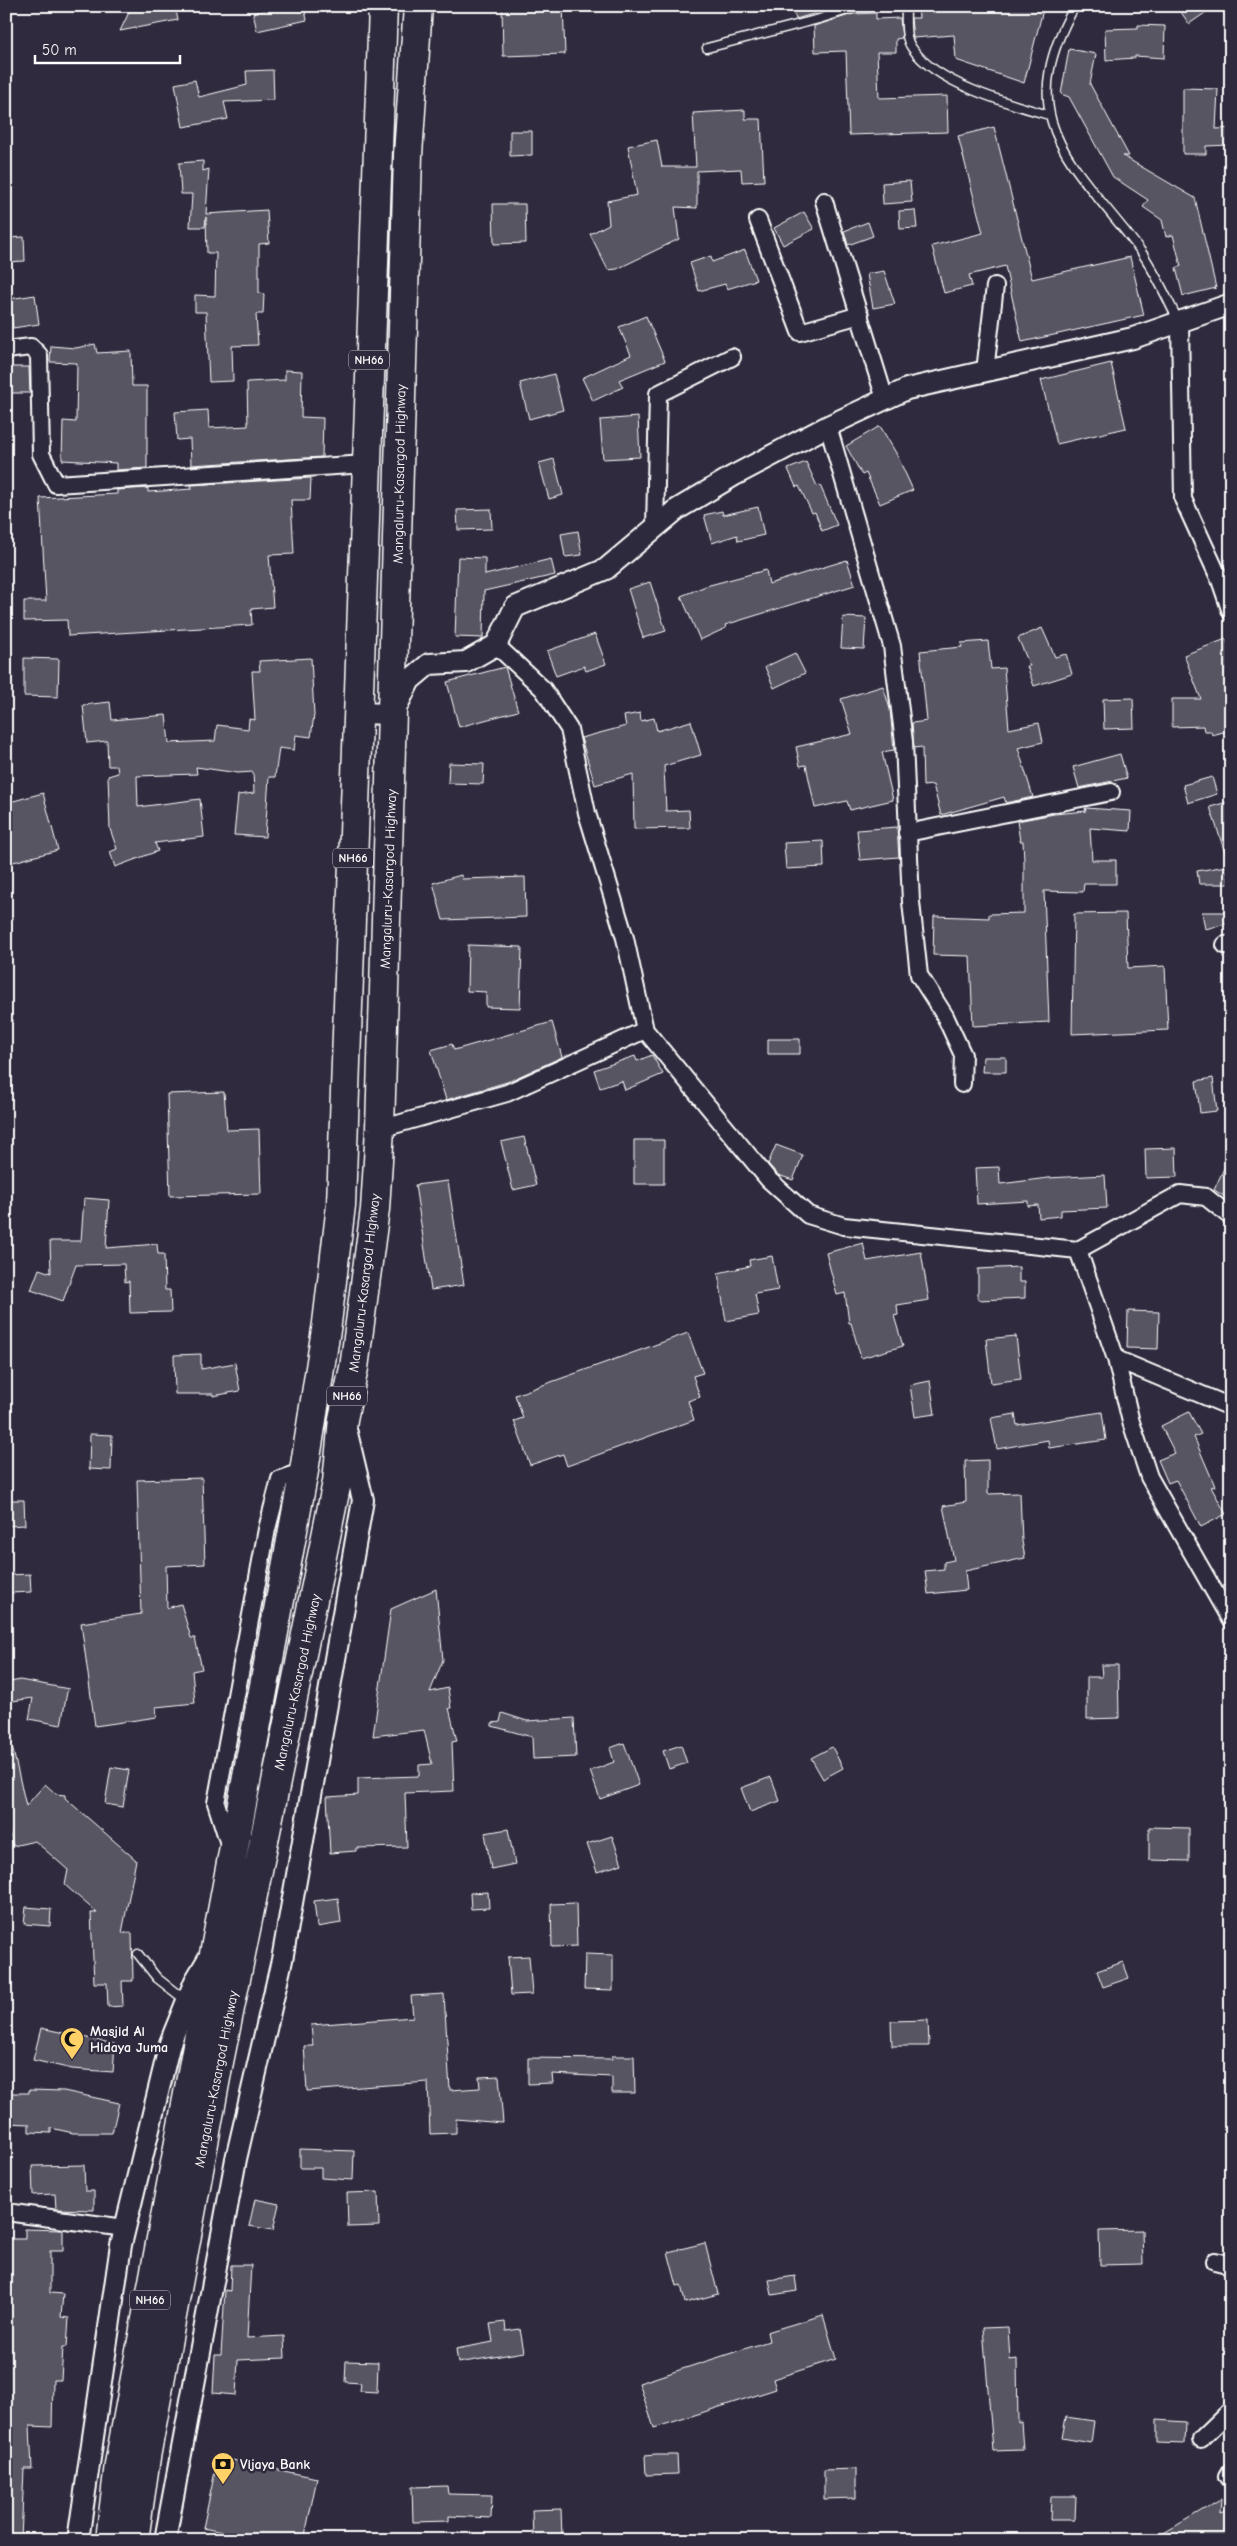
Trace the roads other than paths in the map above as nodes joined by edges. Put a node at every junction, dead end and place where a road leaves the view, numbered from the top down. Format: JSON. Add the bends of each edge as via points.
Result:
{"nodes":[{"id":1,"x":383,"y":6,"type":"edge"},
{"id":2,"x":418,"y":6,"type":"edge"},
{"id":3,"x":860,"y":6,"type":"edge"},
{"id":4,"x":906,"y":6,"type":"edge"},
{"id":5,"x":1074,"y":6,"type":"edge"},
{"id":6,"x":707,"y":48,"type":"dead end"},
{"id":7,"x":1049,"y":115,"type":"junction"},
{"id":8,"x":824,"y":201,"type":"dead end"},
{"id":9,"x":758,"y":220,"type":"dead end"},
{"id":10,"x":995,"y":286,"type":"dead end"},
{"id":11,"x":1231,"y":304,"type":"edge"},
{"id":12,"x":860,"y":315,"type":"junction"},
{"id":13,"x":1180,"y":323,"type":"junction"},
{"id":14,"x":6,"y":350,"type":"edge"},
{"id":15,"x":732,"y":357,"type":"dead end"},
{"id":16,"x":985,"y":371,"type":"junction"},
{"id":17,"x":885,"y":399,"type":"junction"},
{"id":18,"x":828,"y":426,"type":"junction"},
{"id":19,"x":366,"y":464,"type":"junction"},
{"id":20,"x":655,"y":528,"type":"junction"},
{"id":21,"x":1231,"y":612,"type":"edge"},
{"id":22,"x":496,"y":645,"type":"junction"},
{"id":23,"x":357,"y":714,"type":"junction"},
{"id":24,"x":393,"y":714,"type":"junction"},
{"id":25,"x":1111,"y":792,"type":"dead end"},
{"id":26,"x":907,"y":833,"type":"junction"},
{"id":27,"x":645,"y":1030,"type":"junction"},
{"id":28,"x":962,"y":1084,"type":"dead end"},
{"id":29,"x":380,"y":1129,"type":"junction"},
{"id":30,"x":1231,"y":1217,"type":"edge"},
{"id":31,"x":1078,"y":1250,"type":"junction"},
{"id":32,"x":1116,"y":1359,"type":"junction"},
{"id":33,"x":1231,"y":1406,"type":"edge"},
{"id":34,"x":343,"y":1419,"type":"junction"},
{"id":35,"x":1231,"y":1621,"type":"edge"},
{"id":36,"x":215,"y":1948,"type":"junction"},
{"id":37,"x":138,"y":1954,"type":"dead end"},
{"id":38,"x":187,"y":2001,"type":"junction"},
{"id":39,"x":206,"y":2063,"type":"junction"},
{"id":40,"x":6,"y":2212,"type":"edge"},
{"id":41,"x":125,"y":2228,"type":"junction"},
{"id":42,"x":1214,"y":2261,"type":"dead end"},
{"id":43,"x":1231,"y":2265,"type":"edge"},
{"id":44,"x":1231,"y":2410,"type":"edge"},
{"id":45,"x":1201,"y":2439,"type":"dead end"},
{"id":46,"x":1231,"y":2471,"type":"edge"},
{"id":47,"x":1231,"y":2480,"type":"edge"},
{"id":48,"x":78,"y":2540,"type":"edge"},
{"id":49,"x":110,"y":2540,"type":"edge"},
{"id":50,"x":134,"y":2540,"type":"edge"},
{"id":51,"x":165,"y":2540,"type":"edge"}],
"edges":[{"from":1,"to":19,"type":"highway","name":"Mangaluru-Kasargod Highway","number":"NH66"},
{"from":2,"to":24,"type":"highway","name":"Mangaluru-Kasargod Highway","number":"NH66","via":[[408,165]]},
{"from":3,"to":6,"type":"lane","via":[[820,20]]},
{"from":4,"to":7,"type":"lane","via":[[911,47],[942,74],[998,101]]},
{"from":5,"to":7,"type":"lane","via":[[1060,34],[1052,64]]},
{"from":7,"to":13,"type":"lane","via":[[1068,161],[1141,252]]},
{"from":8,"to":12,"type":"street"},
{"from":9,"to":12,"type":"street","via":[[800,332]]},
{"from":10,"to":16,"type":"street"},
{"from":11,"to":13,"type":"street"},
{"from":12,"to":17,"type":"street"},
{"from":13,"to":16,"type":"street","via":[[1133,338]]},
{"from":13,"to":21,"type":"street","via":[[1183,499]]},
{"from":14,"to":19,"type":"street","via":[[31,347],[39,355],[41,454],[56,484]]},
{"from":15,"to":20,"type":"street","via":[[658,394]]},
{"from":16,"to":17,"type":"street","via":[[907,388]]},
{"from":17,"to":18,"type":"street"},
{"from":18,"to":20,"type":"street","via":[[733,476],[676,510]]},
{"from":18,"to":26,"type":"street","via":[[892,646],[904,742]]},
{"from":19,"to":23,"type":"highway","name":"Mangaluru-Kasargod Highway","number":"NH66"},
{"from":20,"to":22,"type":"street","via":[[606,569],[515,607]]},
{"from":22,"to":24,"type":"street","via":[[466,662],[429,664],[410,680]]},
{"from":22,"to":27,"type":"street","via":[[543,689],[569,730],[587,813],[625,938]]},
{"from":23,"to":24,"type":"street"},
{"from":23,"to":36,"type":"highway","name":"Mangaluru-Kasargod Highway","number":"NH66","via":[[341,1205],[304,1471]]},
{"from":24,"to":29,"type":"highway","name":"Mangaluru-Kasargod Highway","number":"NH66"},
{"from":25,"to":26,"type":"street"},
{"from":26,"to":28,"type":"street","via":[[919,975],[945,1016],[963,1055]]},
{"from":27,"to":29,"type":"street","via":[[508,1093]]},
{"from":27,"to":31,"type":"street","via":[[768,1179],[808,1216],[844,1226]]},
{"from":29,"to":34,"type":"highway","name":"Mangaluru-Kasargod Highway","number":"NH66","via":[[374,1209],[354,1368]]},
{"from":30,"to":31,"type":"street","via":[[1206,1197],[1180,1194]]},
{"from":31,"to":32,"type":"street"},
{"from":32,"to":33,"type":"street"},
{"from":32,"to":35,"type":"street","via":[[1131,1422],[1149,1477]]},
{"from":34,"to":39,"type":"highway","name":"Mangaluru-Kasargod Highway","number":"NH66","via":[[337,1482]]},
{"from":34,"to":51,"type":"street","via":[[363,1500],[282,1960],[236,2159]]},
{"from":36,"to":38,"type":"street"},
{"from":36,"to":39,"type":"highway","name":"Mangaluru-Kasargod Highway","number":"NH66"},
{"from":37,"to":38,"type":"lane","via":[[157,1978]]},
{"from":38,"to":41,"type":"street","via":[[170,2043]]},
{"from":39,"to":49,"type":"highway","name":"Mangaluru-Kasargod Highway","number":"NH66","via":[[119,2464]]},
{"from":39,"to":50,"type":"highway","name":"Mangaluru-Kasargod Highway","number":"NH66"},
{"from":40,"to":41,"type":"street"},
{"from":41,"to":48,"type":"street"},
{"from":42,"to":43,"type":"street"},
{"from":44,"to":45,"type":"street"},
{"from":46,"to":47,"type":"street","via":[[1228,2476]]}]}
